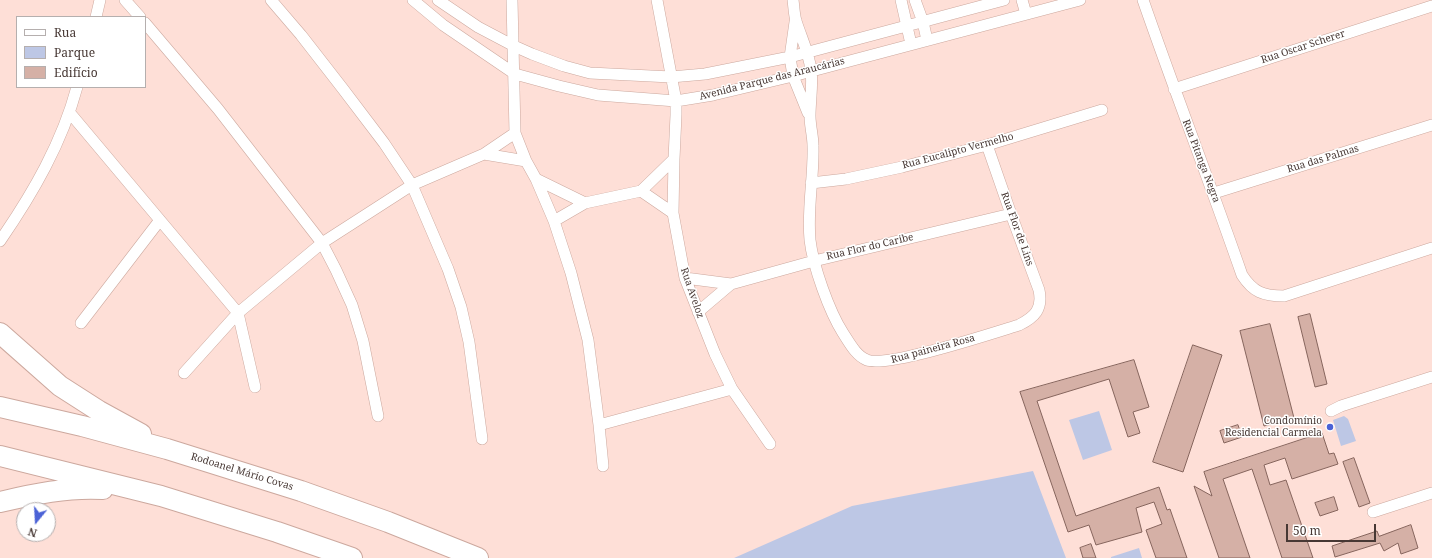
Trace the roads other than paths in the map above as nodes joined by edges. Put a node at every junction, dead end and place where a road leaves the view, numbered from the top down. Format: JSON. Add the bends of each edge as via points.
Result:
{"nodes":[{"id":1,"x":100,"y":0,"type":"edge"},
{"id":2,"x":125,"y":0,"type":"edge"},
{"id":3,"x":270,"y":0,"type":"edge"},
{"id":4,"x":413,"y":0,"type":"edge"},
{"id":5,"x":438,"y":0,"type":"edge"},
{"id":6,"x":512,"y":0,"type":"edge"},
{"id":7,"x":657,"y":0,"type":"edge"},
{"id":8,"x":793,"y":0,"type":"edge"},
{"id":9,"x":901,"y":0,"type":"edge"},
{"id":10,"x":915,"y":0,"type":"edge"},
{"id":11,"x":1004,"y":0,"type":"edge"},
{"id":12,"x":1022,"y":0,"type":"edge"},
{"id":13,"x":1080,"y":0,"type":"edge"},
{"id":14,"x":1144,"y":0,"type":"edge"},
{"id":15,"x":1432,"y":6,"type":"edge"},
{"id":16,"x":1026,"y":14,"type":"junction"},
{"id":17,"x":96,"y":16,"type":"edge"},
{"id":18,"x":139,"y":16,"type":"edge"},
{"id":19,"x":796,"y":19,"type":"junction"},
{"id":20,"x":923,"y":22,"type":"junction"},
{"id":21,"x":146,"y":24,"type":"edge"},
{"id":22,"x":907,"y":26,"type":"junction"},
{"id":23,"x":927,"y":40,"type":"junction"},
{"id":24,"x":911,"y":44,"type":"junction"},
{"id":25,"x":514,"y":46,"type":"junction"},
{"id":26,"x":807,"y":52,"type":"junction"},
{"id":27,"x":790,"y":56,"type":"junction"},
{"id":28,"x":811,"y":71,"type":"junction"},
{"id":29,"x":514,"y":74,"type":"junction"},
{"id":30,"x":793,"y":76,"type":"junction"},
{"id":31,"x":671,"y":77,"type":"junction"},
{"id":32,"x":77,"y":88,"type":"edge"},
{"id":33,"x":1174,"y":89,"type":"junction"},
{"id":34,"x":676,"y":101,"type":"junction"},
{"id":35,"x":1102,"y":110,"type":"dead end"},
{"id":36,"x":70,"y":113,"type":"junction"},
{"id":37,"x":810,"y":118,"type":"junction"},
{"id":38,"x":1432,"y":125,"type":"edge"},
{"id":39,"x":515,"y":133,"type":"junction"},
{"id":40,"x":987,"y":145,"type":"junction"},
{"id":41,"x":484,"y":154,"type":"junction"},
{"id":42,"x":674,"y":159,"type":"junction"},
{"id":43,"x":526,"y":161,"type":"junction"},
{"id":44,"x":536,"y":179,"type":"junction"},
{"id":45,"x":811,"y":182,"type":"junction"},
{"id":46,"x":412,"y":185,"type":"junction"},
{"id":47,"x":641,"y":191,"type":"junction"},
{"id":48,"x":1214,"y":193,"type":"junction"},
{"id":49,"x":585,"y":203,"type":"junction"},
{"id":50,"x":673,"y":213,"type":"junction"},
{"id":51,"x":1011,"y":214,"type":"junction"},
{"id":52,"x":160,"y":220,"type":"junction"},
{"id":53,"x":554,"y":221,"type":"junction"},
{"id":54,"x":0,"y":241,"type":"edge"},
{"id":55,"x":322,"y":243,"type":"junction"},
{"id":56,"x":1432,"y":248,"type":"edge"},
{"id":57,"x":814,"y":261,"type":"junction"},
{"id":58,"x":685,"y":278,"type":"junction"},
{"id":59,"x":731,"y":284,"type":"junction"},
{"id":60,"x":698,"y":312,"type":"junction"},
{"id":61,"x":238,"y":313,"type":"junction"},
{"id":62,"x":1036,"y":313,"type":"joint"},
{"id":63,"x":81,"y":323,"type":"dead end"},
{"id":64,"x":0,"y":333,"type":"edge"},
{"id":65,"x":184,"y":373,"type":"dead end"},
{"id":66,"x":1432,"y":377,"type":"edge"},
{"id":67,"x":255,"y":387,"type":"dead end"},
{"id":68,"x":732,"y":389,"type":"junction"},
{"id":69,"x":0,"y":407,"type":"edge"},
{"id":70,"x":1331,"y":411,"type":"dead end"},
{"id":71,"x":378,"y":416,"type":"dead end"},
{"id":72,"x":599,"y":425,"type":"junction"},
{"id":73,"x":482,"y":439,"type":"dead end"},
{"id":74,"x":770,"y":444,"type":"dead end"},
{"id":75,"x":167,"y":449,"type":"junction"},
{"id":76,"x":0,"y":456,"type":"edge"},
{"id":77,"x":603,"y":466,"type":"dead end"},
{"id":78,"x":1432,"y":493,"type":"edge"},
{"id":79,"x":162,"y":496,"type":"junction"},
{"id":80,"x":0,"y":502,"type":"edge"},
{"id":81,"x":1373,"y":512,"type":"dead end"},
{"id":82,"x":352,"y":558,"type":"edge"},
{"id":83,"x":478,"y":558,"type":"edge"}],
"edges":[{"from":1,"to":17,"type":"street"},
{"from":2,"to":18,"type":"street"},
{"from":3,"to":46,"type":"street","via":[[343,89]]},
{"from":4,"to":29,"type":"street","name":"Avenida Parque das Araucárias","via":[[443,25]]},
{"from":5,"to":25,"type":"street","name":"Avenida Parque das Araucárias","via":[[478,27]]},
{"from":6,"to":25,"type":"street"},
{"from":7,"to":31,"type":"street","name":"Rua Aveloz"},
{"from":8,"to":19,"type":"street"},
{"from":9,"to":22,"type":"street"},
{"from":10,"to":20,"type":"street"},
{"from":11,"to":20,"type":"street","name":"Avenida Parque das Araucárias"},
{"from":12,"to":16,"type":"street"},
{"from":13,"to":16,"type":"street","name":"Avenida Parque das Araucárias"},
{"from":14,"to":33,"type":"street","name":"Rua Pitanga Negra"},
{"from":15,"to":33,"type":"street","name":"Rua Oscar Scherer"},
{"from":16,"to":23,"type":"street","name":"Avenida Parque das Araucárias"},
{"from":19,"to":26,"type":"street"},
{"from":19,"to":27,"type":"street"},
{"from":20,"to":22,"type":"street","name":"Avenida Parque das Araucárias"},
{"from":20,"to":23,"type":"street"},
{"from":21,"to":55,"type":"street","via":[[218,108]]},
{"from":22,"to":24,"type":"street"},
{"from":22,"to":26,"type":"street","name":"Avenida Parque das Araucárias"},
{"from":23,"to":24,"type":"street","name":"Avenida Parque das Araucárias"},
{"from":24,"to":28,"type":"street","name":"Avenida Parque das Araucárias"},
{"from":25,"to":29,"type":"street"},
{"from":25,"to":31,"type":"street","name":"Avenida Parque das Araucárias","via":[[564,66],[590,73]]},
{"from":26,"to":27,"type":"street","name":"Avenida Parque das Araucárias"},
{"from":26,"to":28,"type":"street"},
{"from":27,"to":30,"type":"street"},
{"from":27,"to":31,"type":"street","name":"Avenida Parque das Araucárias","via":[[705,74]]},
{"from":28,"to":30,"type":"street","name":"Avenida Parque das Araucárias"},
{"from":28,"to":37,"type":"street"},
{"from":29,"to":34,"type":"street","name":"Avenida Parque das Araucárias","via":[[598,95]]},
{"from":29,"to":39,"type":"street"},
{"from":30,"to":34,"type":"street","name":"Avenida Parque das Araucárias"},
{"from":30,"to":37,"type":"street"},
{"from":31,"to":34,"type":"street","name":"Rua Aveloz"},
{"from":32,"to":36,"type":"street"},
{"from":33,"to":48,"type":"street","name":"Rua Pitanga Negra"},
{"from":34,"to":42,"type":"street","name":"Rua Aveloz"},
{"from":35,"to":40,"type":"street","name":"Rua Eucalipto Vermelho"},
{"from":36,"to":52,"type":"street"},
{"from":36,"to":54,"type":"street","via":[[40,178]]},
{"from":37,"to":45,"type":"street","name":"Rua paineira Rosa","via":[[813,145]]},
{"from":38,"to":48,"type":"street","name":"Rua das Palmas"},
{"from":39,"to":41,"type":"street"},
{"from":39,"to":43,"type":"street"},
{"from":40,"to":45,"type":"street","name":"Rua Eucalipto Vermelho","via":[[846,179]]},
{"from":40,"to":51,"type":"street","name":"Rua Flor de Lins"},
{"from":41,"to":43,"type":"street"},
{"from":41,"to":46,"type":"street"},
{"from":42,"to":47,"type":"street"},
{"from":42,"to":50,"type":"street","name":"Rua Aveloz"},
{"from":43,"to":44,"type":"street"},
{"from":44,"to":49,"type":"street"},
{"from":44,"to":53,"type":"street"},
{"from":45,"to":57,"type":"street","name":"Rua paineira Rosa","via":[[810,240]]},
{"from":46,"to":55,"type":"street"},
{"from":46,"to":73,"type":"street","via":[[448,269],[460,307],[469,342]]},
{"from":47,"to":49,"type":"street"},
{"from":47,"to":50,"type":"street"},
{"from":48,"to":56,"type":"street","name":"Rua Pitanga Negra","via":[[1242,276],[1249,286],[1271,296],[1284,296]]},
{"from":49,"to":53,"type":"street"},
{"from":50,"to":58,"type":"street","name":"Rua Aveloz"},
{"from":51,"to":57,"type":"street","name":"Rua Flor do Caribe"},
{"from":51,"to":62,"type":"street","name":"Rua Flor de Lins","via":[[1039,290]]},
{"from":52,"to":61,"type":"street"},
{"from":52,"to":63,"type":"street"},
{"from":53,"to":72,"type":"street","via":[[571,273],[588,340]]},
{"from":55,"to":61,"type":"street"},
{"from":55,"to":71,"type":"street","via":[[352,305],[363,341]]},
{"from":57,"to":59,"type":"street","name":"Rua Flor do Caribe"},
{"from":57,"to":62,"type":"street","name":"Rua paineira Rosa","via":[[836,323],[848,342],[867,360],[880,362],[906,358],[1019,325],[1030,320]]},
{"from":58,"to":59,"type":"street"},
{"from":58,"to":60,"type":"street","name":"Rua Aveloz"},
{"from":59,"to":60,"type":"street"},
{"from":60,"to":68,"type":"street","name":"Rua Aveloz"},
{"from":61,"to":65,"type":"street"},
{"from":61,"to":67,"type":"street"},
{"from":64,"to":75,"type":"highway","via":[[60,386],[99,412]]},
{"from":66,"to":70,"type":"street"},
{"from":68,"to":72,"type":"street"},
{"from":68,"to":74,"type":"street","name":"Rua Aveloz"},
{"from":69,"to":75,"type":"highway","name":"Rodoanel Mário Covas"},
{"from":72,"to":77,"type":"street"},
{"from":75,"to":83,"type":"highway","name":"Rodoanel Mário Covas","via":[[301,491]]},
{"from":76,"to":79,"type":"highway"},
{"from":78,"to":81,"type":"street"},
{"from":79,"to":80,"type":"highway","via":[[102,488],[78,488],[48,491]]},
{"from":79,"to":82,"type":"highway"}]}
